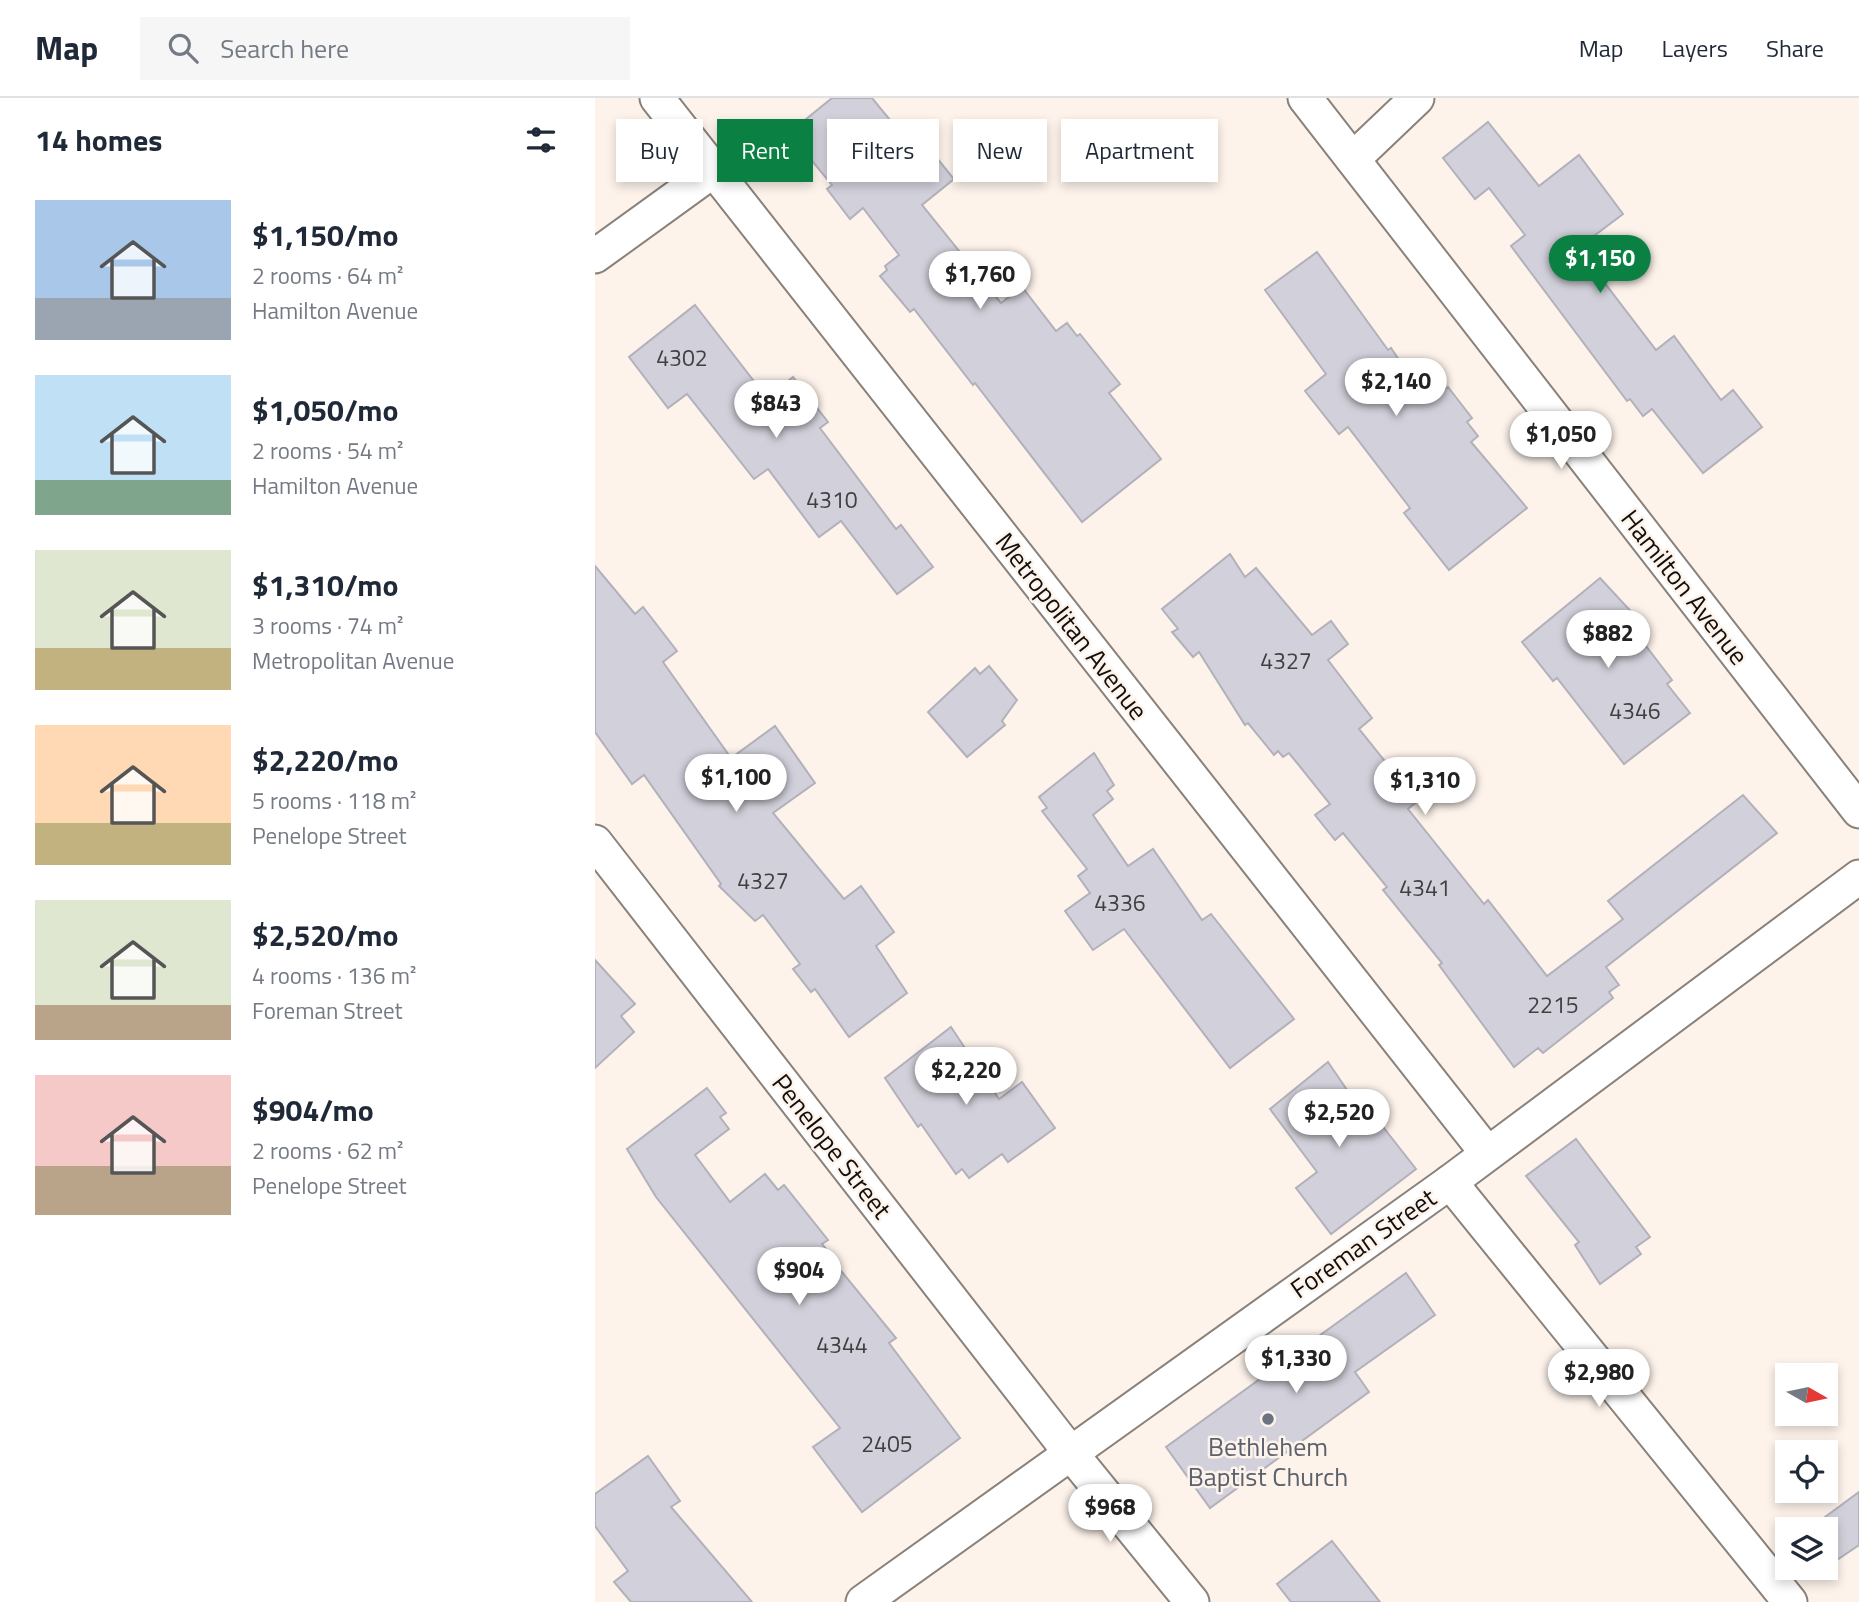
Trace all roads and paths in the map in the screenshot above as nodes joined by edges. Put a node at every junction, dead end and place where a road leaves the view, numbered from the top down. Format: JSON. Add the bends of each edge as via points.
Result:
{"nodes":[{"id":1,"x":657,"y":98,"type":"edge"},
{"id":2,"x":1305,"y":98,"type":"edge"},
{"id":3,"x":1417,"y":98,"type":"edge"},
{"id":4,"x":1353,"y":159,"type":"junction"},
{"id":5,"x":714,"y":170,"type":"junction"},
{"id":6,"x":595,"y":256,"type":"edge"},
{"id":7,"x":1859,"y":811,"type":"edge"},
{"id":8,"x":595,"y":842,"type":"edge"},
{"id":9,"x":1859,"y":877,"type":"edge"},
{"id":10,"x":1487,"y":1153,"type":"junction"},
{"id":11,"x":1450,"y":1182,"type":"junction"},
{"id":12,"x":1069,"y":1451,"type":"junction"},
{"id":13,"x":863,"y":1602,"type":"edge"},
{"id":14,"x":1192,"y":1602,"type":"edge"},
{"id":15,"x":1790,"y":1602,"type":"edge"}],
"edges":[{"from":1,"to":5,"type":"street","name":"Metropolitan Avenue"},
{"from":2,"to":4,"type":"street","name":"Hamilton Avenue"},
{"from":3,"to":4,"type":"street"},
{"from":4,"to":7,"type":"street","name":"Hamilton Avenue"},
{"from":5,"to":6,"type":"street"},
{"from":5,"to":10,"type":"street","name":"Metropolitan Avenue"},
{"from":8,"to":12,"type":"street","name":"Penelope Street"},
{"from":9,"to":10,"type":"street","name":"Foreman Street"},
{"from":10,"to":11,"type":"street","name":"Foreman Street"},
{"from":11,"to":12,"type":"street","name":"Foreman Street"},
{"from":11,"to":15,"type":"street"},
{"from":12,"to":13,"type":"street","name":"Foreman Street"},
{"from":12,"to":14,"type":"street","name":"Penelope Street"}]}
